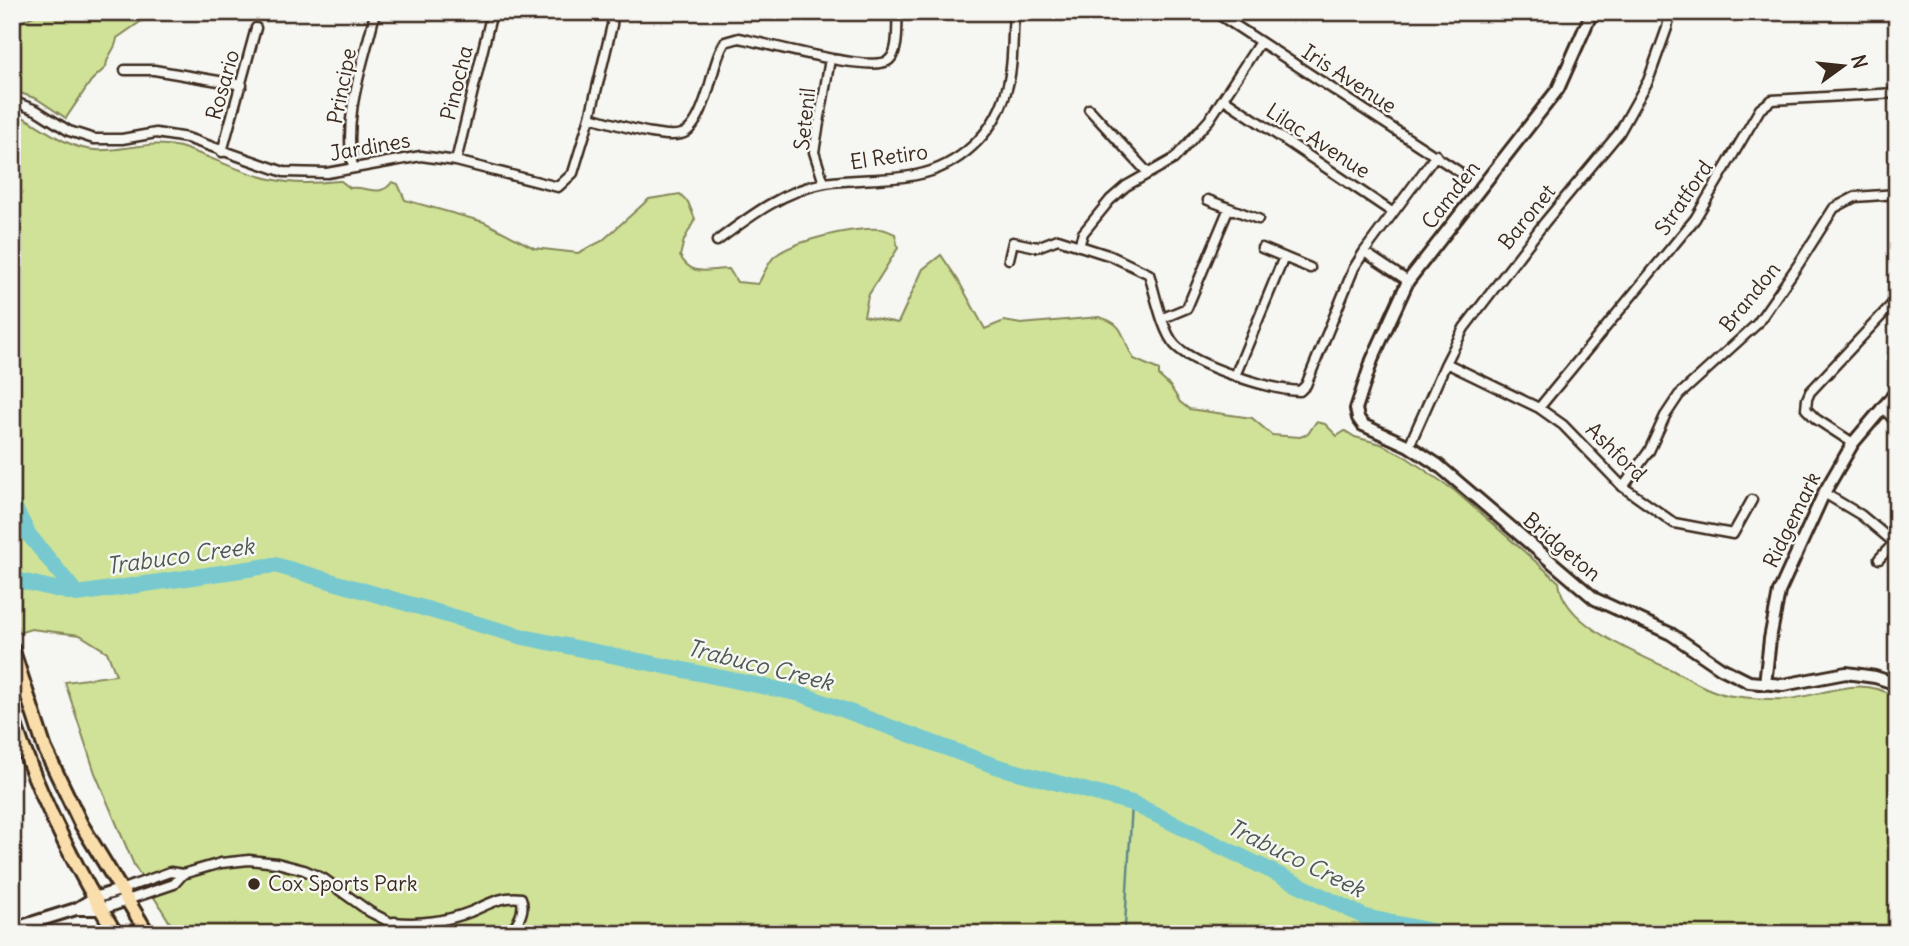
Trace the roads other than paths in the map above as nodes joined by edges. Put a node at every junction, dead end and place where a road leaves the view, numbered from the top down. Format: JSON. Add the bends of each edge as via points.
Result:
{"nodes":[{"id":1,"x":492,"y":12,"type":"edge"},
{"id":2,"x":613,"y":12,"type":"edge"},
{"id":3,"x":898,"y":12,"type":"edge"},
{"id":4,"x":1014,"y":12,"type":"edge"},
{"id":5,"x":1592,"y":12,"type":"edge"},
{"id":6,"x":1670,"y":12,"type":"edge"},
{"id":7,"x":375,"y":13,"type":"edge"},
{"id":8,"x":1221,"y":16,"type":"dead end"},
{"id":9,"x":256,"y":28,"type":"dead end"},
{"id":10,"x":1260,"y":42,"type":"junction"},
{"id":11,"x":830,"y":59,"type":"junction"},
{"id":12,"x":125,"y":70,"type":"dead end"},
{"id":13,"x":242,"y":85,"type":"junction"},
{"id":14,"x":1897,"y":93,"type":"edge"},
{"id":15,"x":1224,"y":99,"type":"junction"},
{"id":16,"x":12,"y":101,"type":"edge"},
{"id":17,"x":1089,"y":109,"type":"dead end"},
{"id":18,"x":590,"y":117,"type":"junction"},
{"id":19,"x":222,"y":152,"type":"junction"},
{"id":20,"x":1436,"y":155,"type":"junction"},
{"id":21,"x":456,"y":161,"type":"junction"},
{"id":22,"x":354,"y":167,"type":"junction"},
{"id":23,"x":1458,"y":171,"type":"dead end"},
{"id":24,"x":1148,"y":173,"type":"junction"},
{"id":25,"x":824,"y":183,"type":"junction"},
{"id":26,"x":1897,"y":194,"type":"edge"},
{"id":27,"x":1208,"y":200,"type":"dead end"},
{"id":28,"x":1229,"y":208,"type":"junction"},
{"id":29,"x":1392,"y":212,"type":"junction"},
{"id":30,"x":1258,"y":219,"type":"dead end"},
{"id":31,"x":717,"y":241,"type":"dead end"},
{"id":32,"x":1079,"y":246,"type":"junction"},
{"id":33,"x":1262,"y":248,"type":"dead end"},
{"id":34,"x":1364,"y":252,"type":"junction"},
{"id":35,"x":1284,"y":257,"type":"junction"},
{"id":36,"x":1009,"y":259,"type":"dead end"},
{"id":37,"x":1311,"y":268,"type":"dead end"},
{"id":38,"x":1408,"y":281,"type":"junction"},
{"id":39,"x":1897,"y":299,"type":"edge"},
{"id":40,"x":1163,"y":318,"type":"junction"},
{"id":41,"x":1446,"y":363,"type":"junction"},
{"id":42,"x":1235,"y":376,"type":"junction"},
{"id":43,"x":1897,"y":391,"type":"edge"},
{"id":44,"x":1882,"y":406,"type":"junction"},
{"id":45,"x":1539,"y":408,"type":"junction"},
{"id":46,"x":1356,"y":409,"type":"joint"},
{"id":47,"x":1897,"y":424,"type":"edge"},
{"id":48,"x":1853,"y":443,"type":"junction"},
{"id":49,"x":1409,"y":446,"type":"junction"},
{"id":50,"x":1623,"y":487,"type":"junction"},
{"id":51,"x":1824,"y":492,"type":"junction"},
{"id":52,"x":1752,"y":500,"type":"dead end"},
{"id":53,"x":1895,"y":544,"type":"edge"},
{"id":54,"x":1879,"y":559,"type":"dead end"},
{"id":55,"x":12,"y":648,"type":"edge"},
{"id":56,"x":1765,"y":684,"type":"junction"},
{"id":57,"x":1897,"y":684,"type":"edge"},
{"id":58,"x":12,"y":716,"type":"edge"},
{"id":59,"x":123,"y":895,"type":"junction"},
{"id":60,"x":98,"y":904,"type":"junction"},
{"id":61,"x":385,"y":920,"type":"junction"},
{"id":62,"x":12,"y":929,"type":"edge"},
{"id":63,"x":116,"y":934,"type":"edge"},
{"id":64,"x":148,"y":934,"type":"edge"},
{"id":65,"x":413,"y":934,"type":"edge"},
{"id":66,"x":504,"y":934,"type":"edge"}],
"edges":[{"from":1,"to":21,"type":"street","name":"Pinocha"},
{"from":2,"to":18,"type":"street","name":"Jardines"},
{"from":3,"to":11,"type":"street","via":[[895,53],[887,62]]},
{"from":4,"to":25,"type":"street","name":"El Retiro","via":[[1006,92],[998,112],[969,150],[948,164],[915,175]]},
{"from":5,"to":38,"type":"street","name":"Camden","via":[[1558,89]]},
{"from":6,"to":41,"type":"street","name":"Baronet","via":[[1648,81],[1619,133],[1493,288]]},
{"from":7,"to":22,"type":"street","name":"Principe","via":[[349,123]]},
{"from":8,"to":10,"type":"street","name":"Iris Avenue"},
{"from":9,"to":13,"type":"street","name":"Rosario"},
{"from":10,"to":15,"type":"street"},
{"from":10,"to":20,"type":"street","name":"Iris Avenue"},
{"from":11,"to":18,"type":"street","via":[[739,38],[725,42],[718,53],[707,96],[685,134],[670,136]]},
{"from":11,"to":25,"type":"street","name":"Setenil","via":[[814,152]]},
{"from":12,"to":13,"type":"street","via":[[154,70]]},
{"from":13,"to":19,"type":"street","name":"Rosario"},
{"from":14,"to":45,"type":"street","name":"Stratford","via":[[1772,100],[1760,109],[1695,219]]},
{"from":15,"to":24,"type":"street","via":[[1174,159]]},
{"from":15,"to":29,"type":"street","name":"Lilac Avenue"},
{"from":16,"to":19,"type":"street","name":"Jardines","via":[[94,139],[156,133],[187,138]]},
{"from":17,"to":24,"type":"street"},
{"from":18,"to":21,"type":"street","name":"Jardines","via":[[573,173],[558,187]]},
{"from":19,"to":22,"type":"street","name":"Jardines","via":[[284,172],[327,173]]},
{"from":20,"to":23,"type":"street","name":"Iris Avenue"},
{"from":20,"to":29,"type":"street"},
{"from":21,"to":22,"type":"street","name":"Jardines","via":[[421,156]]},
{"from":24,"to":32,"type":"street","via":[[1100,210]]},
{"from":25,"to":31,"type":"street","name":"El Retiro","via":[[779,199]]},
{"from":26,"to":50,"type":"street","name":"Brandon","via":[[1855,197],[1835,208],[1757,324],[1679,396]]},
{"from":27,"to":28,"type":"street"},
{"from":28,"to":30,"type":"street"},
{"from":28,"to":40,"type":"street","via":[[1187,308]]},
{"from":29,"to":34,"type":"street"},
{"from":32,"to":36,"type":"street","via":[[1058,239],[1037,247],[1015,242]]},
{"from":32,"to":40,"type":"street","via":[[1149,274]]},
{"from":33,"to":35,"type":"street"},
{"from":34,"to":38,"type":"street"},
{"from":34,"to":42,"type":"street","via":[[1303,389]]},
{"from":35,"to":37,"type":"street"},
{"from":35,"to":42,"type":"street"},
{"from":38,"to":46,"type":"street","name":"Camden","via":[[1372,360]]},
{"from":39,"to":48,"type":"street","via":[[1810,392],[1806,409]]},
{"from":40,"to":42,"type":"street","via":[[1175,346]]},
{"from":41,"to":45,"type":"street","name":"Ashford"},
{"from":41,"to":49,"type":"street","name":"Baronet"},
{"from":43,"to":44,"type":"street","name":"Ridgemark"},
{"from":44,"to":47,"type":"street"},
{"from":44,"to":48,"type":"street","name":"Ridgemark"},
{"from":45,"to":50,"type":"street","name":"Ashford","via":[[1563,425]]},
{"from":46,"to":49,"type":"street","name":"Bridgeton","via":[[1363,425]]},
{"from":48,"to":51,"type":"street","name":"Ridgemark"},
{"from":49,"to":56,"type":"street","name":"Bridgeton","via":[[1438,465],[1595,600],[1671,634],[1749,682]]},
{"from":50,"to":52,"type":"street","name":"Ashford","via":[[1674,523],[1733,534]]},
{"from":51,"to":53,"type":"street"},
{"from":51,"to":56,"type":"street","name":"Ridgemark","via":[[1779,592]]},
{"from":53,"to":54,"type":"street"},
{"from":55,"to":59,"type":"main road","via":[[45,748],[81,824]]},
{"from":56,"to":57,"type":"street","via":[[1846,673]]},
{"from":58,"to":60,"type":"main road","via":[[45,801]]},
{"from":59,"to":60,"type":"street"},
{"from":59,"to":61,"type":"street","via":[[170,872],[183,874],[230,861],[258,860],[286,864],[324,879]]},
{"from":59,"to":64,"type":"main road"},
{"from":60,"to":62,"type":"street"},
{"from":60,"to":63,"type":"main road"},
{"from":61,"to":65,"type":"street"},
{"from":61,"to":66,"type":"street","via":[[439,920],[501,898],[521,898],[524,908],[515,926]]}]}
